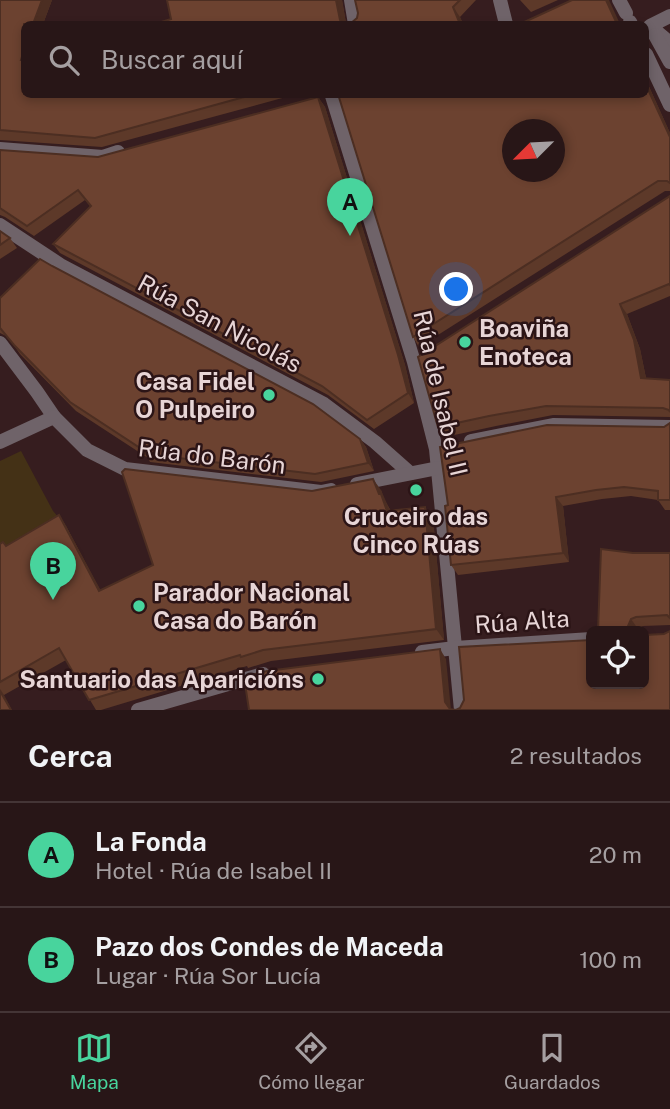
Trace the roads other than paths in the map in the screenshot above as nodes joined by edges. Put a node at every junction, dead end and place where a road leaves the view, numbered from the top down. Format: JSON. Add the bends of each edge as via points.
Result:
{"nodes":[{"id":1,"x":351,"y":0,"type":"edge"},
{"id":2,"x":500,"y":0,"type":"edge"},
{"id":3,"x":670,"y":16,"type":"edge"},
{"id":4,"x":354,"y":21,"type":"edge"},
{"id":5,"x":505,"y":21,"type":"edge"},
{"id":6,"x":649,"y":26,"type":"edge"},
{"id":7,"x":649,"y":28,"type":"edge"},
{"id":8,"x":649,"y":29,"type":"edge"},
{"id":9,"x":670,"y":43,"type":"edge"},
{"id":10,"x":649,"y":60,"type":"edge"},
{"id":11,"x":670,"y":62,"type":"edge"},
{"id":12,"x":330,"y":98,"type":"edge"},
{"id":13,"x":670,"y":105,"type":"edge"},
{"id":14,"x":0,"y":149,"type":"edge"},
{"id":15,"x":130,"y":149,"type":"edge"},
{"id":16,"x":0,"y":225,"type":"edge"},
{"id":17,"x":0,"y":343,"type":"edge"},
{"id":18,"x":54,"y":417,"type":"junction"},
{"id":19,"x":670,"y":427,"type":"edge"},
{"id":20,"x":0,"y":443,"type":"edge"},
{"id":21,"x":448,"y":446,"type":"junction"},
{"id":22,"x":438,"y":468,"type":"junction"},
{"id":23,"x":410,"y":473,"type":"junction"},
{"id":24,"x":586,"y":639,"type":"edge"},
{"id":25,"x":456,"y":648,"type":"junction"},
{"id":26,"x":403,"y":654,"type":"edge"},
{"id":27,"x":272,"y":671,"type":"edge"},
{"id":28,"x":138,"y":710,"type":"edge"},
{"id":29,"x":461,"y":710,"type":"edge"}],
"edges":[{"from":1,"to":4,"type":"street"},
{"from":2,"to":5,"type":"street"},
{"from":3,"to":6,"type":"street"},
{"from":7,"to":9,"type":"street"},
{"from":8,"to":11,"type":"street"},
{"from":10,"to":13,"type":"street"},
{"from":12,"to":21,"type":"street","name":"Rúa de Isabel II"},
{"from":14,"to":15,"type":"street","via":[[103,156]]},
{"from":16,"to":23,"type":"street","name":"Rúa San Nicolás","via":[[62,266],[324,404]]},
{"from":17,"to":18,"type":"street","name":"Rúa do Barón"},
{"from":18,"to":20,"type":"street"},
{"from":18,"to":23,"type":"street","name":"Rúa do Barón","via":[[87,450],[125,468],[321,492]]},
{"from":19,"to":21,"type":"street","via":[[553,425]]},
{"from":21,"to":22,"type":"street","name":"Rúa de Isabel II"},
{"from":22,"to":23,"type":"street","name":"Rúa do Barón"},
{"from":22,"to":25,"type":"street","name":"Rúa de Isabel II"},
{"from":24,"to":25,"type":"street","name":"Rúa Alta"},
{"from":25,"to":26,"type":"street","name":"Rúa Alta"},
{"from":25,"to":29,"type":"street","name":"Rúa de Isabel II"},
{"from":27,"to":28,"type":"street"}]}
